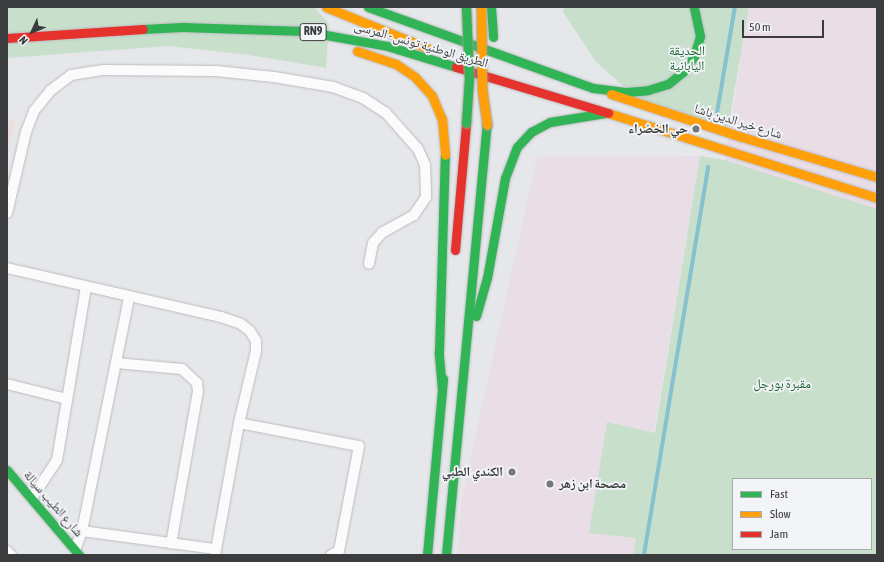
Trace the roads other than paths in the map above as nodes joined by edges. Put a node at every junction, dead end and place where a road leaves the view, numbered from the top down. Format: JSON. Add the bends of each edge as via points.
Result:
{"nodes":[{"id":1,"x":326,"y":7,"type":"edge"},
{"id":2,"x":368,"y":7,"type":"edge"},
{"id":3,"x":466,"y":7,"type":"edge"},
{"id":4,"x":481,"y":7,"type":"edge"},
{"id":5,"x":491,"y":7,"type":"edge"},
{"id":6,"x":501,"y":7,"type":"edge"},
{"id":7,"x":694,"y":7,"type":"edge"},
{"id":8,"x":492,"y":27,"type":"junction"},
{"id":9,"x":246,"y":29,"type":"junction"},
{"id":10,"x":84,"y":35,"type":"junction"},
{"id":11,"x":7,"y":38,"type":"edge"},
{"id":12,"x":7,"y":48,"type":"edge"},
{"id":13,"x":474,"y":73,"type":"junction"},
{"id":14,"x":593,"y":88,"type":"junction"},
{"id":15,"x":608,"y":113,"type":"junction"},
{"id":16,"x":487,"y":125,"type":"junction"},
{"id":17,"x":877,"y":177,"type":"edge"},
{"id":18,"x":877,"y":198,"type":"edge"},
{"id":19,"x":7,"y":213,"type":"edge"},
{"id":20,"x":454,"y":257,"type":"dead end"},
{"id":21,"x":369,"y":264,"type":"dead end"},
{"id":22,"x":7,"y":268,"type":"edge"},
{"id":23,"x":86,"y":286,"type":"junction"},
{"id":24,"x":451,"y":288,"type":"dead end"},
{"id":25,"x":129,"y":297,"type":"junction"},
{"id":26,"x":466,"y":342,"type":"junction"},
{"id":27,"x":116,"y":363,"type":"junction"},
{"id":28,"x":7,"y":384,"type":"edge"},
{"id":29,"x":442,"y":390,"type":"junction"},
{"id":30,"x":67,"y":399,"type":"junction"},
{"id":31,"x":239,"y":423,"type":"junction"},
{"id":32,"x":7,"y":470,"type":"edge"},
{"id":33,"x":32,"y":498,"type":"junction"},
{"id":34,"x":82,"y":530,"type":"junction"},
{"id":35,"x":171,"y":544,"type":"junction"},
{"id":36,"x":7,"y":551,"type":"edge"},
{"id":37,"x":77,"y":552,"type":"edge"},
{"id":38,"x":215,"y":552,"type":"edge"},
{"id":39,"x":11,"y":555,"type":"edge"},
{"id":40,"x":331,"y":555,"type":"edge"},
{"id":41,"x":427,"y":555,"type":"edge"},
{"id":42,"x":446,"y":555,"type":"edge"}],
"edges":[{"from":1,"to":13,"type":"main road","number":"RN9","via":[[427,48]]},
{"from":2,"to":14,"type":"main road","name":"الطريق الوطنية تونس - المرسى"},
{"from":3,"to":20,"type":"main road","bridge":true,"via":[[469,78]]},
{"from":4,"to":16,"type":"main road","bridge":true,"via":[[482,95]]},
{"from":5,"to":8,"type":"main road"},
{"from":6,"to":8,"type":"main road"},
{"from":7,"to":14,"type":"main road","via":[[700,36],[694,56],[683,72],[668,84],[648,90],[627,92]]},
{"from":8,"to":16,"type":"main road","bridge":true},
{"from":9,"to":10,"type":"main road","name":"الطريق الوطنية تونس - المرسى","number":"RN9","via":[[182,28]]},
{"from":9,"to":13,"type":"main road","name":"الطريق الوطنية تونس - المرسى","number":"RN9","via":[[304,30],[360,39]]},
{"from":9,"to":29,"type":"main road","via":[[383,58],[407,71],[432,96],[442,119],[446,157],[440,352]]},
{"from":10,"to":11,"type":"main road","name":"الطريق الوطنية تونس - المرسى","number":"RN9"},
{"from":10,"to":12,"type":"main road"},
{"from":13,"to":15,"type":"main road","name":"الطريق الوطنية تونس - المرسى","number":"RN9"},
{"from":14,"to":17,"type":"main road","name":"شارع خير الدين باشا","via":[[742,137]]},
{"from":15,"to":18,"type":"main road"},
{"from":15,"to":26,"type":"main road","via":[[550,122],[531,132],[517,147],[505,178],[483,294]]},
{"from":16,"to":26,"type":"main road"},
{"from":19,"to":21,"type":"street","via":[[26,132],[34,111],[50,91],[71,76],[104,70],[216,72],[274,77],[333,87],[363,98],[386,113],[418,149],[425,165],[426,197],[414,215],[382,233],[373,243]]},
{"from":22,"to":23,"type":"street"},
{"from":23,"to":25,"type":"street"},
{"from":23,"to":30,"type":"street"},
{"from":24,"to":29,"type":"main road"},
{"from":25,"to":27,"type":"street"},
{"from":25,"to":31,"type":"street","via":[[226,318],[250,331],[256,341],[256,351]]},
{"from":26,"to":42,"type":"main road"},
{"from":27,"to":34,"type":"street"},
{"from":27,"to":35,"type":"street","via":[[182,369],[197,383],[198,391]]},
{"from":28,"to":30,"type":"street"},
{"from":29,"to":41,"type":"main road"},
{"from":30,"to":33,"type":"street","via":[[57,460]]},
{"from":31,"to":38,"type":"street"},
{"from":31,"to":40,"type":"street","via":[[359,446],[339,551]]},
{"from":32,"to":33,"type":"main road","name":"شارع الطيب سيالة"},
{"from":33,"to":37,"type":"main road","name":"شارع الطيب سيالة"},
{"from":34,"to":35,"type":"street"},
{"from":34,"to":37,"type":"street"},
{"from":35,"to":38,"type":"street"},
{"from":36,"to":39,"type":"street"}]}
